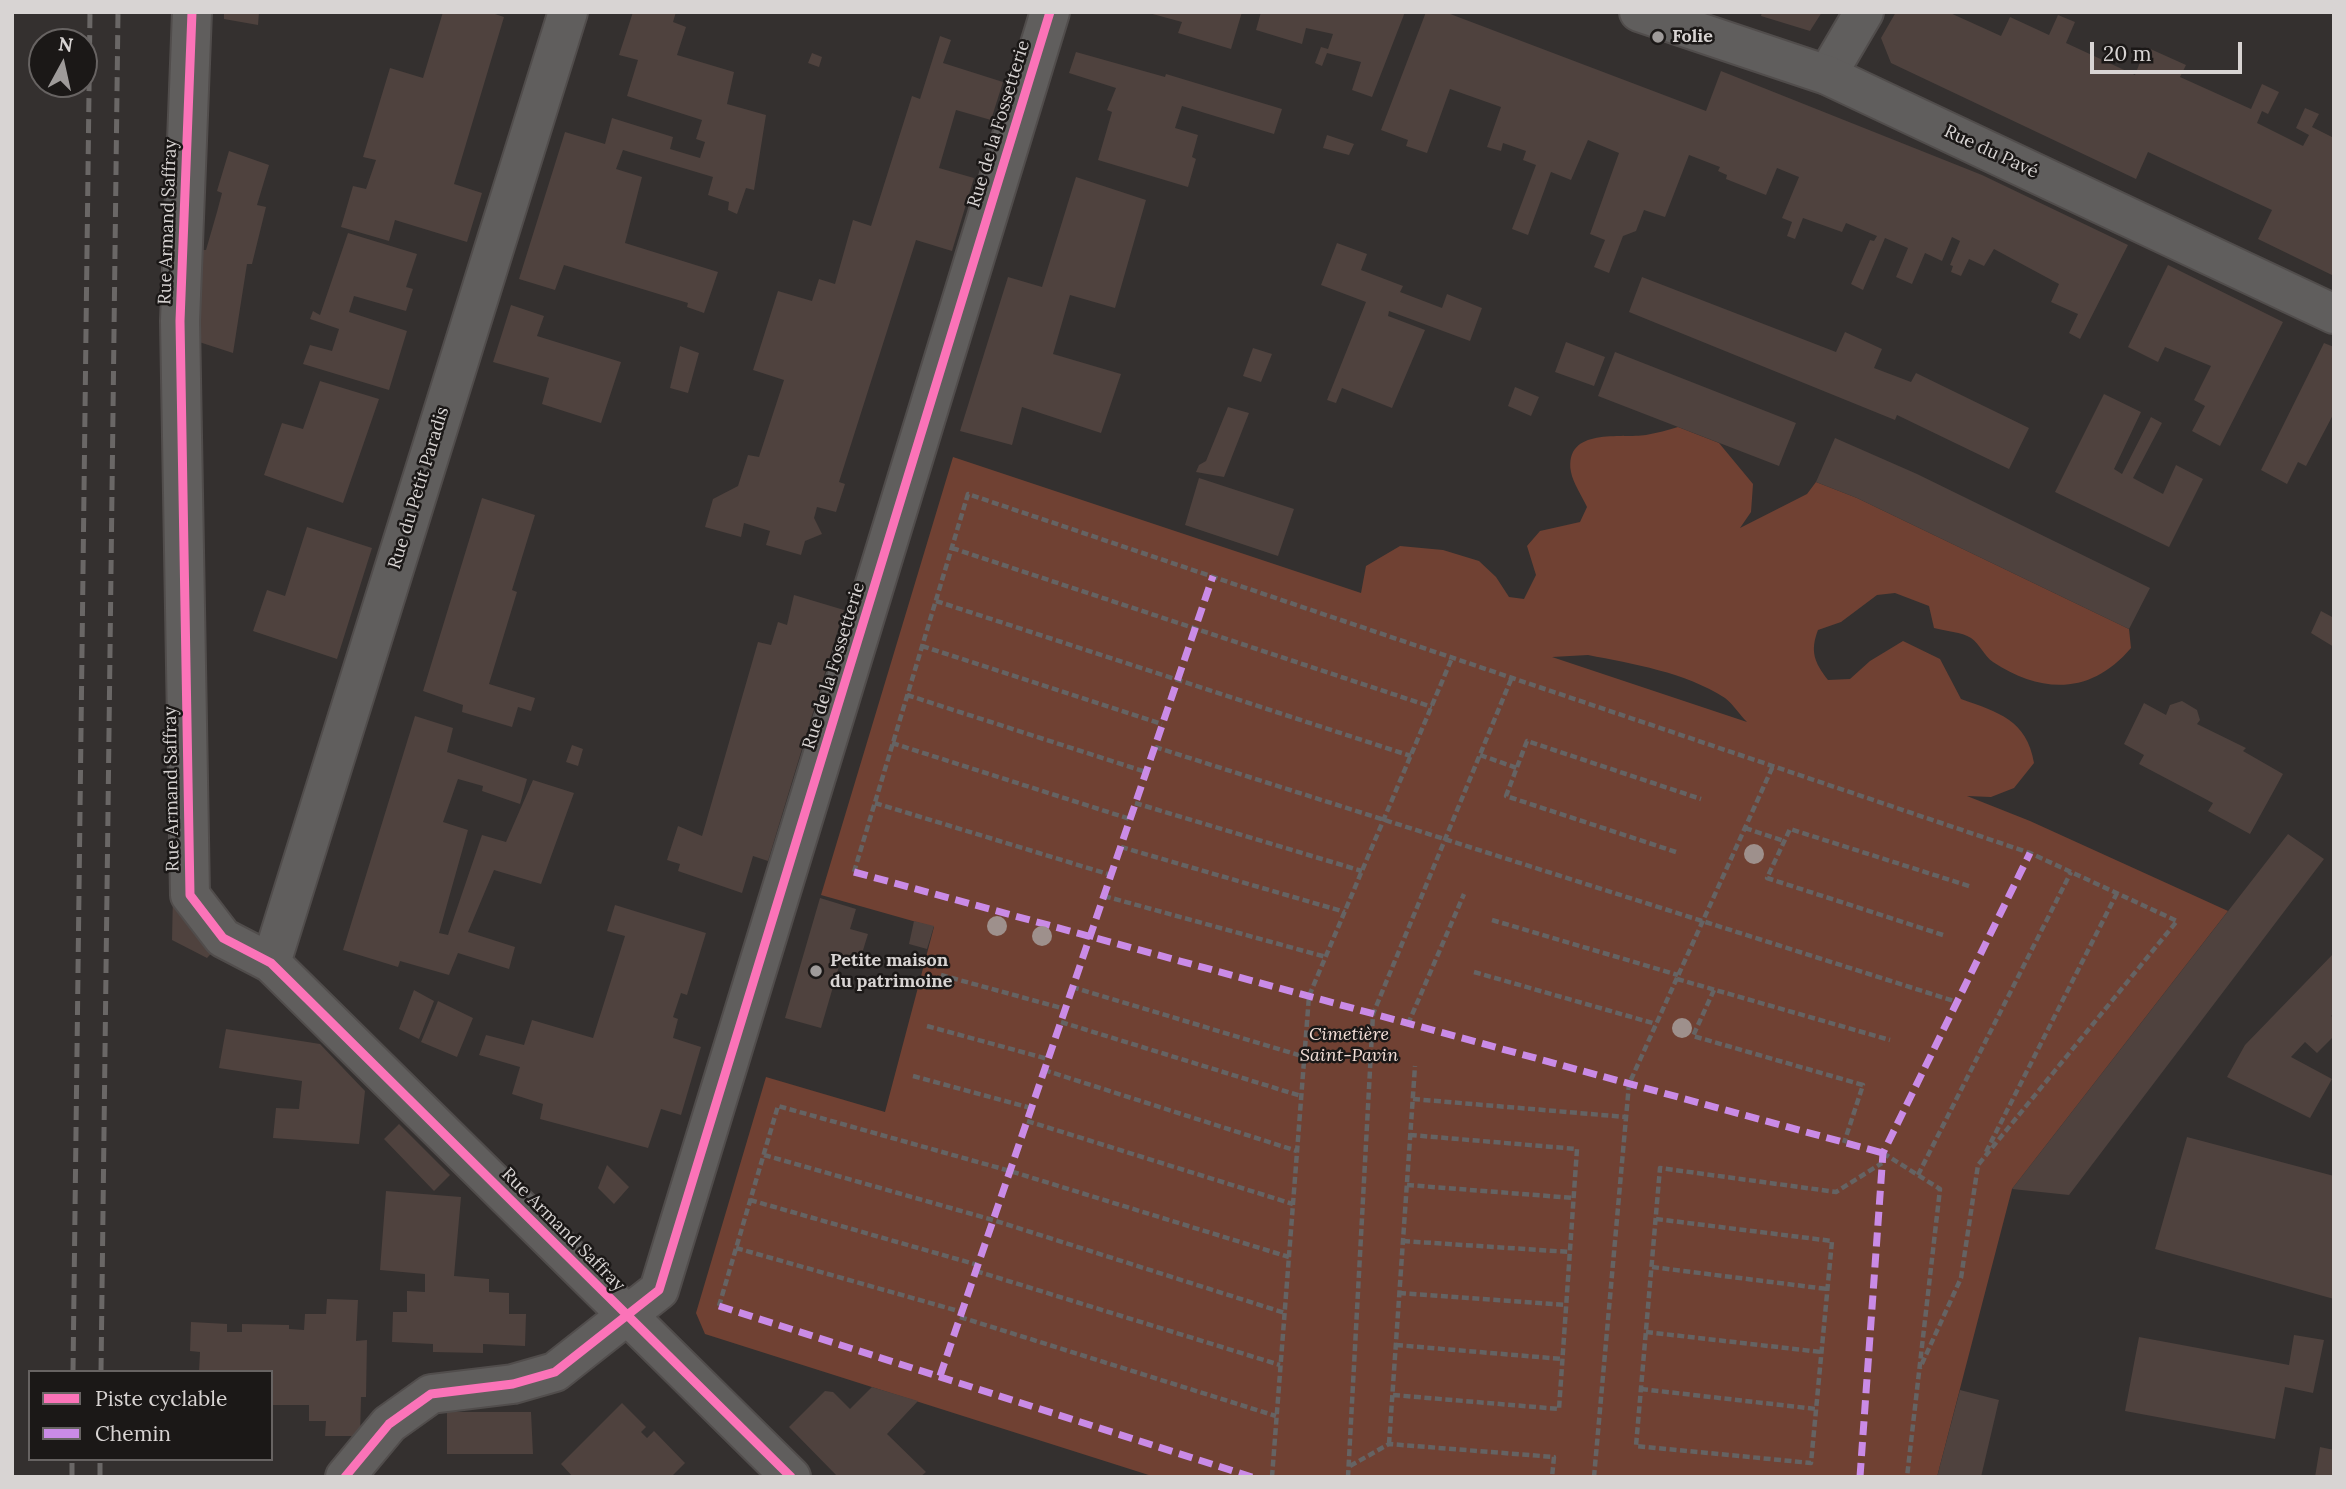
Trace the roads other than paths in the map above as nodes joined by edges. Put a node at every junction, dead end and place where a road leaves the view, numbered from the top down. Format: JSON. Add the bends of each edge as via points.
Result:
{"nodes":[{"id":1,"x":192,"y":12,"type":"edge"},
{"id":2,"x":568,"y":12,"type":"edge"},
{"id":3,"x":1050,"y":12,"type":"edge"},
{"id":4,"x":1639,"y":12,"type":"edge"},
{"id":5,"x":1864,"y":12,"type":"edge"},
{"id":6,"x":1827,"y":75,"type":"junction"},
{"id":7,"x":2334,"y":314,"type":"edge"},
{"id":8,"x":271,"y":963,"type":"junction"},
{"id":9,"x":627,"y":1316,"type":"junction"},
{"id":10,"x":345,"y":1477,"type":"edge"},
{"id":11,"x":791,"y":1477,"type":"edge"}],
"edges":[{"from":1,"to":8,"type":"street","name":"Rue Armand Saffray","via":[[180,321],[190,895],[223,938]]},
{"from":2,"to":8,"type":"street","name":"Rue du Petit Paradis"},
{"from":3,"to":9,"type":"street","name":"Rue de la Fossetterie","via":[[659,1290]]},
{"from":4,"to":6,"type":"street","name":"Rue du Pavé"},
{"from":5,"to":6,"type":"street"},
{"from":6,"to":7,"type":"street","name":"Rue du Pavé"},
{"from":8,"to":9,"type":"street","name":"Rue Armand Saffray"},
{"from":9,"to":10,"type":"street","name":"Rue de la Fossetterie","via":[[555,1372],[513,1384],[431,1394],[389,1423]]},
{"from":9,"to":11,"type":"street","name":"Rue Armand Saffray"}]}
